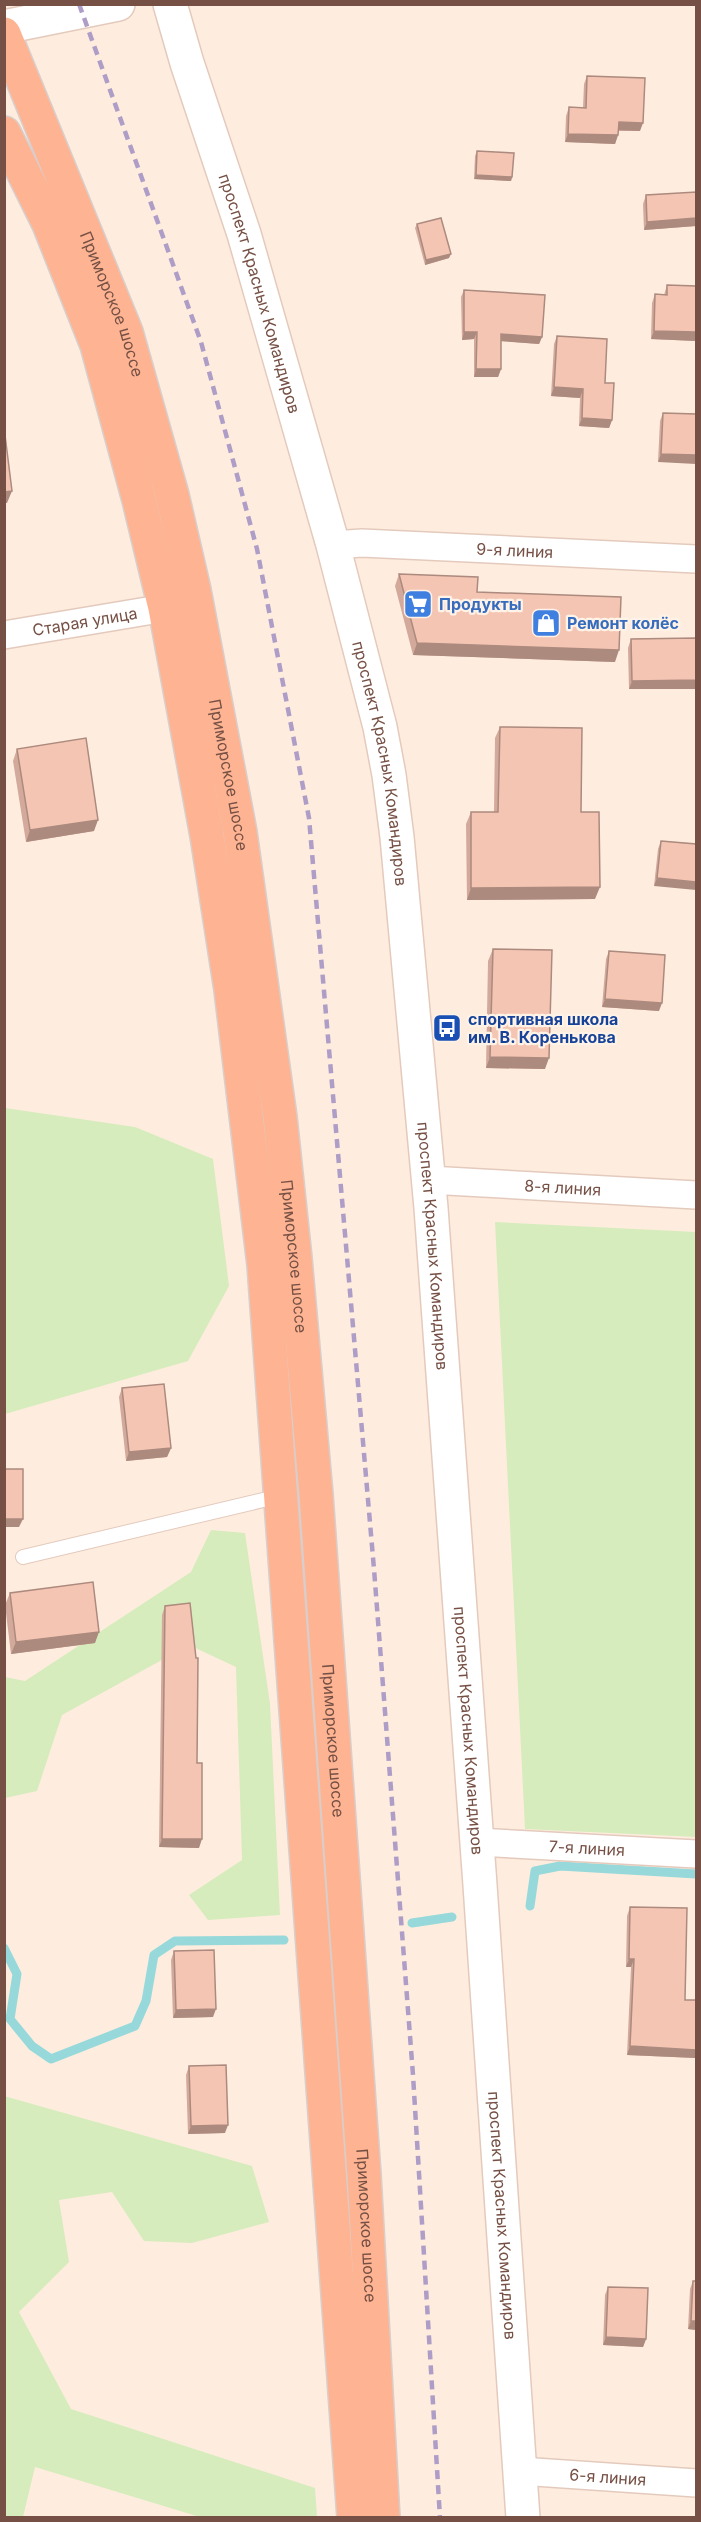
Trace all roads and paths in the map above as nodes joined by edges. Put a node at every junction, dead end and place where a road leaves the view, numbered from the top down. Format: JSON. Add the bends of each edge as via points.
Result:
{"nodes":[{"id":1,"x":118,"y":4,"type":"edge"},
{"id":2,"x":170,"y":4,"type":"edge"},
{"id":3,"x":4,"y":27,"type":"edge"},
{"id":4,"x":4,"y":34,"type":"edge"},
{"id":5,"x":4,"y":133,"type":"edge"},
{"id":6,"x":333,"y":545,"type":"junction"},
{"id":7,"x":696,"y":559,"type":"edge"},
{"id":8,"x":165,"y":608,"type":"junction"},
{"id":9,"x":4,"y":635,"type":"edge"},
{"id":10,"x":429,"y":1180,"type":"junction"},
{"id":11,"x":696,"y":1195,"type":"edge"},
{"id":12,"x":282,"y":1496,"type":"junction"},
{"id":13,"x":23,"y":1557,"type":"dead end"},
{"id":14,"x":477,"y":1842,"type":"junction"},
{"id":15,"x":696,"y":1854,"type":"edge"},
{"id":16,"x":520,"y":2471,"type":"junction"},
{"id":17,"x":696,"y":2483,"type":"edge"},
{"id":18,"x":354,"y":2517,"type":"edge"},
{"id":19,"x":383,"y":2517,"type":"edge"},
{"id":20,"x":523,"y":2517,"type":"edge"}],
"edges":[{"from":1,"to":3,"type":"street"},
{"from":2,"to":6,"type":"street","name":"проспект Красных Командиров","via":[[244,234]]},
{"from":4,"to":19,"type":"highway","name":"Приморское шоссе","via":[[126,332],[194,590],[240,832],[296,1258],[363,2163]]},
{"from":5,"to":8,"type":"highway","name":"Приморское шоссе","via":[[49,224],[96,345]]},
{"from":6,"to":7,"type":"street","name":"9-я линия","via":[[362,543]]},
{"from":6,"to":10,"type":"street","name":"проспект Красных Командиров","via":[[389,775]]},
{"from":8,"to":9,"type":"street","name":"Старая улица"},
{"from":8,"to":12,"type":"highway","name":"Приморское шоссе","via":[[231,990],[264,1265]]},
{"from":10,"to":11,"type":"street","name":"8-я линия"},
{"from":10,"to":14,"type":"street","name":"проспект Красных Командиров"},
{"from":12,"to":13,"type":"lane"},
{"from":12,"to":18,"type":"highway","name":"Приморское шоссе"},
{"from":14,"to":15,"type":"street","name":"7-я линия"},
{"from":14,"to":16,"type":"street","name":"проспект Красных Командиров"},
{"from":16,"to":17,"type":"street","name":"6-я линия"},
{"from":16,"to":20,"type":"street","name":"проспект Красных Командиров"}]}
